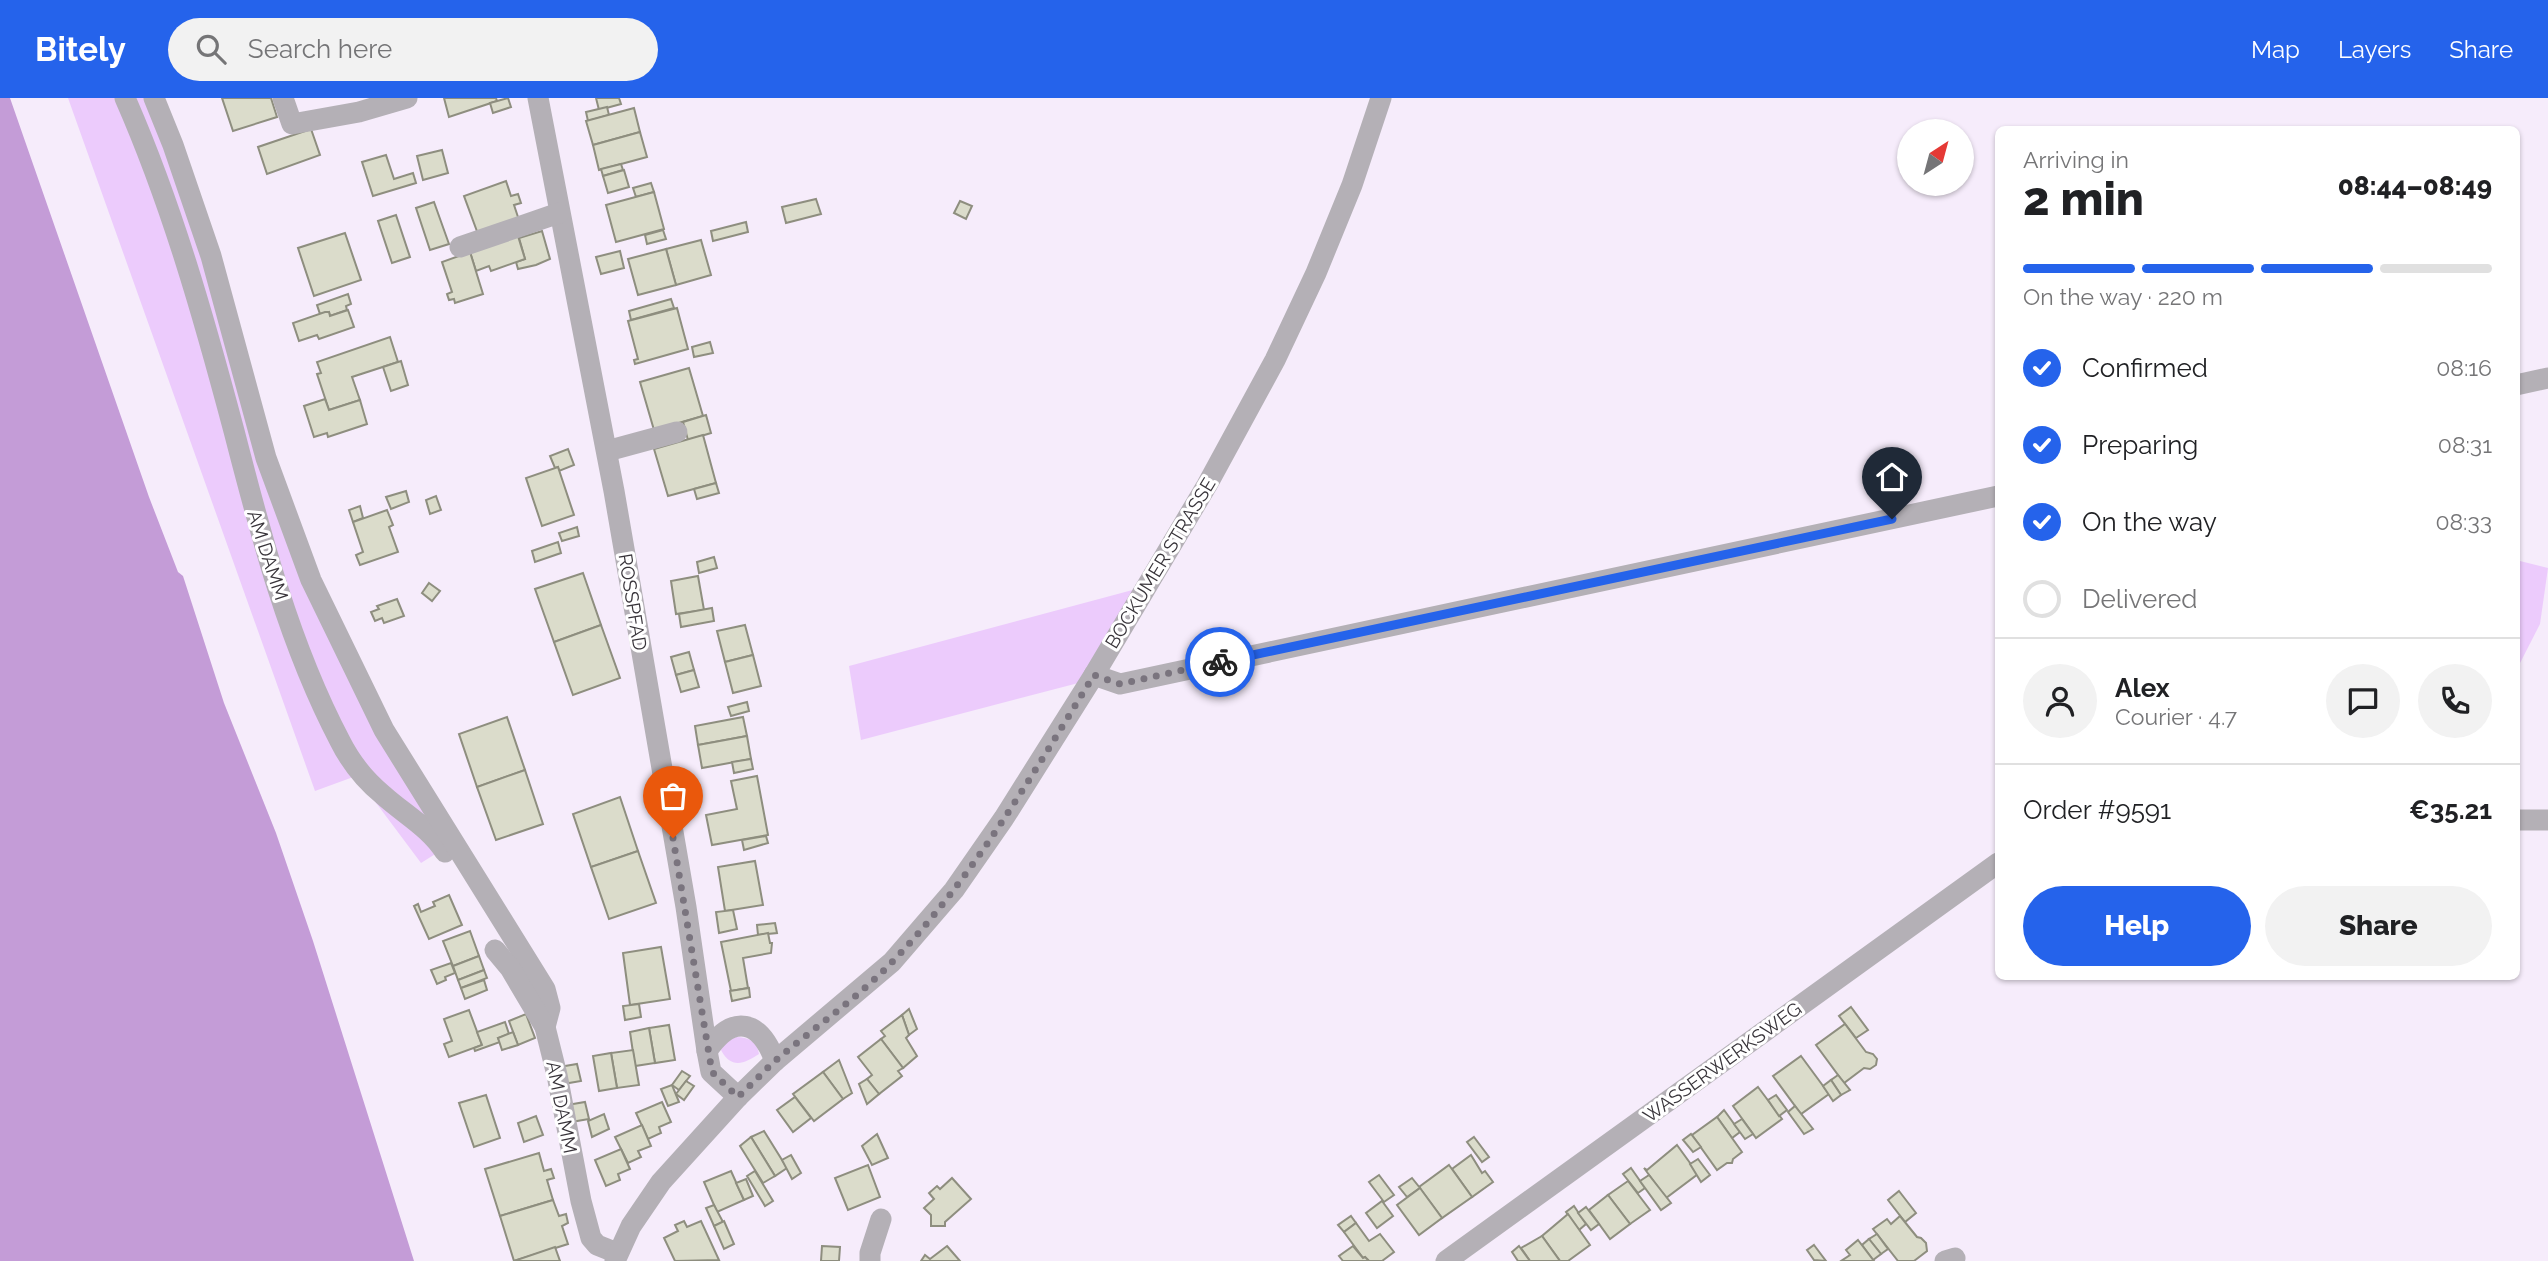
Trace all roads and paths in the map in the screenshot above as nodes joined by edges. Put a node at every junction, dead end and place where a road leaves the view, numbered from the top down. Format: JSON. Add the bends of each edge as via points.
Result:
{"nodes":[{"id":1,"x":125,"y":98,"type":"edge"},
{"id":2,"x":153,"y":98,"type":"edge"},
{"id":3,"x":283,"y":98,"type":"edge"},
{"id":4,"x":407,"y":98,"type":"edge"},
{"id":5,"x":538,"y":98,"type":"edge"},
{"id":6,"x":1381,"y":98,"type":"edge"},
{"id":7,"x":559,"y":213,"type":"junction"},
{"id":8,"x":460,"y":247,"type":"dead end"},
{"id":9,"x":2548,"y":378,"type":"edge"},
{"id":10,"x":2520,"y":384,"type":"edge"},
{"id":11,"x":677,"y":432,"type":"dead end"},
{"id":12,"x":607,"y":451,"type":"junction"},
{"id":13,"x":1995,"y":497,"type":"edge"},
{"id":14,"x":1094,"y":675,"type":"junction"},
{"id":15,"x":2520,"y":820,"type":"edge"},
{"id":16,"x":2548,"y":820,"type":"edge"},
{"id":17,"x":1995,"y":865,"type":"edge"},
{"id":18,"x":545,"y":1027,"type":"junction"},
{"id":19,"x":707,"y":1051,"type":"junction"},
{"id":20,"x":775,"y":1061,"type":"junction"},
{"id":21,"x":738,"y":1097,"type":"junction"},
{"id":22,"x":881,"y":1219,"type":"dead end"},
{"id":23,"x":616,"y":1257,"type":"edge"},
{"id":24,"x":870,"y":1261,"type":"edge"},
{"id":25,"x":1446,"y":1261,"type":"edge"}],
"edges":[{"from":1,"to":18,"type":"street","name":"AM DAMM","via":[[170,215],[247,486],[314,687],[341,744],[366,779],[440,844],[504,943],[505,953],[498,953]]},
{"from":2,"to":18,"type":"street","via":[[211,256],[266,458],[311,580],[384,730],[545,989],[550,1008]]},
{"from":3,"to":4,"type":"street","via":[[292,124]]},
{"from":5,"to":7,"type":"street","name":"ROSSPFAD"},
{"from":6,"to":14,"type":"street","name":"BOCKUMER STRASSE","via":[[1317,273],[1275,360]]},
{"from":7,"to":8,"type":"street"},
{"from":7,"to":12,"type":"street","name":"ROSSPFAD"},
{"from":9,"to":10,"type":"street"},
{"from":11,"to":12,"type":"street"},
{"from":12,"to":19,"type":"street","name":"ROSSPFAD"},
{"from":13,"to":14,"type":"street","via":[[1120,684]]},
{"from":14,"to":20,"type":"street","name":"BOCKUMER STRASSE","via":[[954,890],[892,962]]},
{"from":15,"to":16,"type":"street"},
{"from":17,"to":25,"type":"street","name":"WASSERWERKSWEG"},
{"from":18,"to":23,"type":"street","name":"AM DAMM","via":[[592,1238]]},
{"from":19,"to":20,"type":"street","via":[[716,1038],[740,1024],[754,1028],[768,1042]]},
{"from":19,"to":21,"type":"street","name":"ROSSPFAD","via":[[712,1072]]},
{"from":20,"to":21,"type":"street","name":"BOCKUMER STRASSE"},
{"from":21,"to":23,"type":"street","name":"BOCKUMER STRASSE","via":[[661,1182]]},
{"from":22,"to":24,"type":"street"}]}
